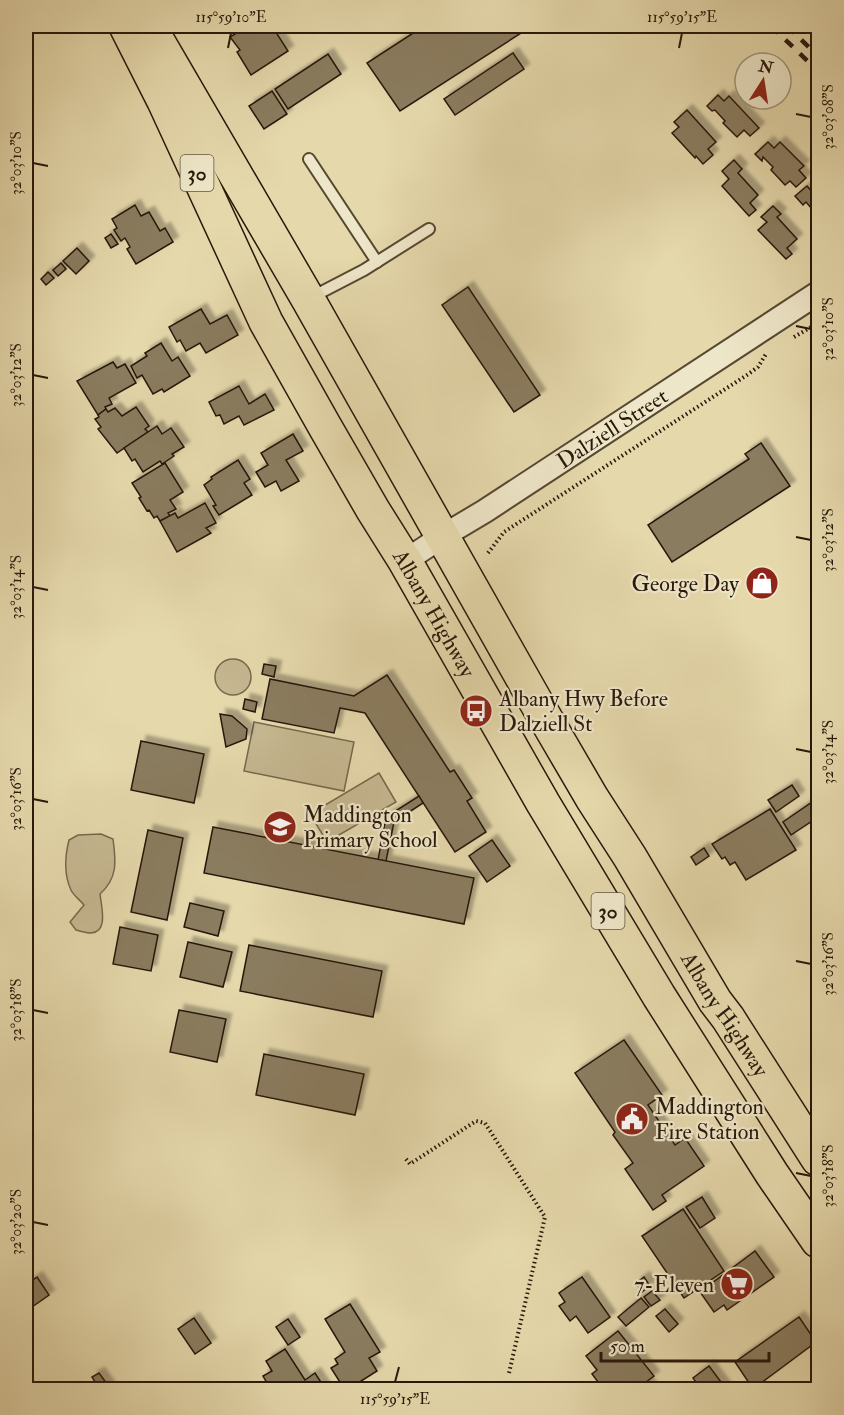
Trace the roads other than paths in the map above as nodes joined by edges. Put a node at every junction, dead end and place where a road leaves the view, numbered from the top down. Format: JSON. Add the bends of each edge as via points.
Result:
{"nodes":[{"id":1,"x":126,"y":26,"type":"edge"},
{"id":2,"x":149,"y":26,"type":"edge"},
{"id":3,"x":309,"y":159,"type":"dead end"},
{"id":4,"x":429,"y":229,"type":"dead end"},
{"id":5,"x":377,"y":262,"type":"junction"},
{"id":6,"x":819,"y":293,"type":"edge"},
{"id":7,"x":308,"y":299,"type":"junction"},
{"id":8,"x":266,"y":322,"type":"junction"},
{"id":9,"x":443,"y":536,"type":"junction"},
{"id":10,"x":405,"y":561,"type":"junction"},
{"id":11,"x":728,"y":1018,"type":"junction"},
{"id":12,"x":690,"y":1044,"type":"junction"},
{"id":13,"x":819,"y":1159,"type":"edge"},
{"id":14,"x":819,"y":1241,"type":"edge"}],
"edges":[{"from":1,"to":8,"type":"highway","name":"Albany Highway","number":"30"},
{"from":2,"to":7,"type":"highway","name":"Albany Highway","number":"30"},
{"from":3,"to":5,"type":"lane"},
{"from":4,"to":5,"type":"lane"},
{"from":5,"to":7,"type":"lane"},
{"from":6,"to":9,"type":"street","name":"Dalziell Street"},
{"from":7,"to":8,"type":"highway"},
{"from":7,"to":9,"type":"highway","name":"Albany Highway","number":"30"},
{"from":8,"to":10,"type":"highway","name":"Albany Highway","number":"30"},
{"from":9,"to":10,"type":"street","name":"Dalziell Street"},
{"from":9,"to":11,"type":"highway","name":"Albany Highway","number":"30","via":[[586,788]]},
{"from":10,"to":12,"type":"highway","name":"Albany Highway","number":"30","via":[[543,803]]},
{"from":11,"to":12,"type":"highway"},
{"from":11,"to":13,"type":"highway","name":"Albany Highway","number":"30"},
{"from":12,"to":14,"type":"highway","name":"Albany Highway","number":"30"}]}
